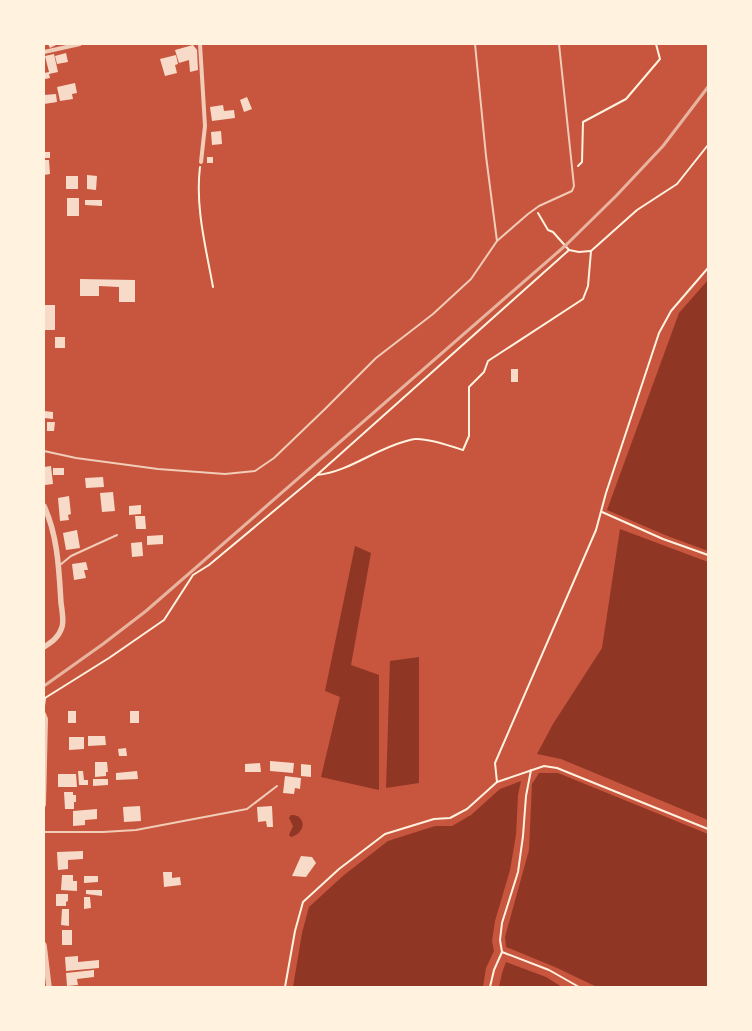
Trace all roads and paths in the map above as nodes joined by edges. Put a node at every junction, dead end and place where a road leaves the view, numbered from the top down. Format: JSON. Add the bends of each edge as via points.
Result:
{"nodes":[{"id":1,"x":80,"y":44,"type":"edge"},
{"id":2,"x":200,"y":44,"type":"edge"},
{"id":3,"x":475,"y":44,"type":"edge"},
{"id":4,"x":558,"y":44,"type":"edge"},
{"id":5,"x":656,"y":44,"type":"edge"},
{"id":6,"x":44,"y":52,"type":"edge"},
{"id":7,"x":708,"y":145,"type":"edge"},
{"id":8,"x":200,"y":162,"type":"joint"},
{"id":9,"x":572,"y":173,"type":"junction"},
{"id":10,"x":535,"y":208,"type":"junction"},
{"id":11,"x":497,"y":241,"type":"junction"},
{"id":12,"x":569,"y":250,"type":"junction"},
{"id":13,"x":590,"y":251,"type":"junction"},
{"id":14,"x":708,"y":268,"type":"edge"},
{"id":15,"x":213,"y":287,"type":"dead end"},
{"id":16,"x":44,"y":451,"type":"edge"},
{"id":17,"x":317,"y":475,"type":"junction"},
{"id":18,"x":44,"y":506,"type":"edge"},
{"id":19,"x":601,"y":512,"type":"junction"},
{"id":20,"x":117,"y":535,"type":"dead end"},
{"id":21,"x":708,"y":555,"type":"edge"},
{"id":22,"x":59,"y":566,"type":"junction"},
{"id":23,"x":44,"y":647,"type":"edge"},
{"id":24,"x":44,"y":706,"type":"edge"},
{"id":25,"x":44,"y":714,"type":"edge"},
{"id":26,"x":531,"y":770,"type":"junction"},
{"id":27,"x":497,"y":782,"type":"junction"},
{"id":28,"x":277,"y":786,"type":"dead end"},
{"id":29,"x":44,"y":805,"type":"edge"},
{"id":30,"x":708,"y":829,"type":"edge"},
{"id":31,"x":44,"y":832,"type":"edge"},
{"id":32,"x":44,"y":945,"type":"edge"},
{"id":33,"x":502,"y":952,"type":"junction"},
{"id":34,"x":50,"y":987,"type":"edge"},
{"id":35,"x":285,"y":987,"type":"edge"},
{"id":36,"x":490,"y":987,"type":"edge"},
{"id":37,"x":579,"y":987,"type":"edge"}],
"edges":[{"from":1,"to":6,"type":"street"},
{"from":2,"to":8,"type":"street","via":[[205,126]]},
{"from":3,"to":11,"type":"lane","via":[[486,163]]},
{"from":4,"to":9,"type":"lane"},
{"from":5,"to":9,"type":"path","via":[[660,60],[626,99],[583,122],[582,162]]},
{"from":7,"to":13,"type":"path","via":[[676,184],[637,210]]},
{"from":8,"to":15,"type":"path","via":[[201,221]]},
{"from":9,"to":10,"type":"lane","via":[[572,192]]},
{"from":10,"to":11,"type":"lane"},
{"from":10,"to":12,"type":"path","via":[[548,230]]},
{"from":11,"to":16,"type":"lane","via":[[470,279],[433,314],[376,358],[274,458],[255,471],[225,474],[158,469]]},
{"from":12,"to":13,"type":"path"},
{"from":12,"to":17,"type":"path"},
{"from":13,"to":17,"type":"path","via":[[588,286],[583,299],[488,361],[484,372],[469,387],[470,436],[463,450],[442,443],[415,439],[393,445],[326,474]]},
{"from":14,"to":19,"type":"path","via":[[671,310],[659,333]]},
{"from":17,"to":24,"type":"path","via":[[209,565],[193,575],[164,620],[45,698]]},
{"from":18,"to":22,"type":"street"},
{"from":19,"to":21,"type":"path"},
{"from":19,"to":27,"type":"path","via":[[593,538],[495,763]]},
{"from":20,"to":22,"type":"lane","via":[[71,556]]},
{"from":22,"to":23,"type":"street","via":[[63,626],[59,635]]},
{"from":25,"to":29,"type":"street"},
{"from":26,"to":27,"type":"path"},
{"from":26,"to":30,"type":"path","via":[[544,766],[557,768]]},
{"from":26,"to":33,"type":"path","via":[[518,872],[502,923]]},
{"from":27,"to":35,"type":"path","via":[[467,809],[450,818],[434,819],[385,834],[339,869],[303,902]]},
{"from":28,"to":31,"type":"lane","via":[[247,808],[215,815],[136,830]]},
{"from":32,"to":34,"type":"street"},
{"from":33,"to":36,"type":"path"},
{"from":33,"to":37,"type":"path","via":[[549,970]]}]}
